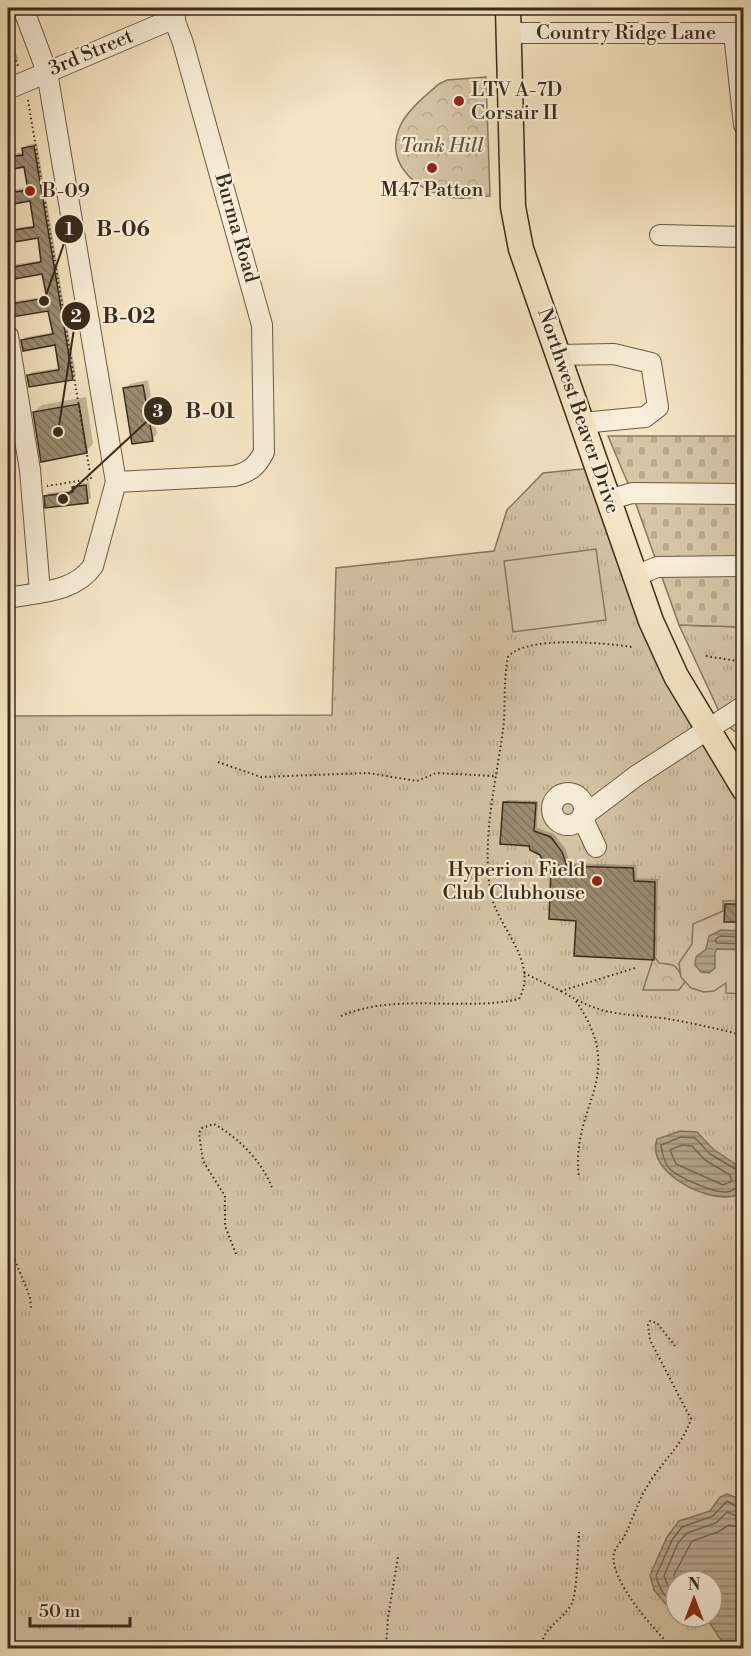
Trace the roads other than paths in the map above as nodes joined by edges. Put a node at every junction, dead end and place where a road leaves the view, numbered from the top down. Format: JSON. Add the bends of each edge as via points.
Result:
{"nodes":[{"id":1,"x":23,"y":8,"type":"edge"},
{"id":2,"x":172,"y":13,"type":"edge"},
{"id":3,"x":506,"y":15,"type":"edge"},
{"id":4,"x":739,"y":33,"type":"edge"},
{"id":5,"x":47,"y":72,"type":"junction"},
{"id":6,"x":16,"y":85,"type":"edge"},
{"id":7,"x":744,"y":125,"type":"edge"},
{"id":8,"x":660,"y":235,"type":"dead end"},
{"id":9,"x":744,"y":237,"type":"edge"},
{"id":10,"x":8,"y":336,"type":"edge"},
{"id":11,"x":558,"y":355,"type":"junction"},
{"id":12,"x":582,"y":423,"type":"junction"},
{"id":13,"x":116,"y":482,"type":"junction"},
{"id":14,"x":744,"y":494,"type":"edge"},
{"id":15,"x":608,"y":500,"type":"junction"},
{"id":16,"x":744,"y":566,"type":"edge"},
{"id":17,"x":636,"y":576,"type":"junction"},
{"id":18,"x":40,"y":592,"type":"junction"},
{"id":19,"x":8,"y":598,"type":"edge"},
{"id":20,"x":744,"y":706,"type":"edge"},
{"id":21,"x":707,"y":729,"type":"junction"},
{"id":22,"x":744,"y":789,"type":"edge"},
{"id":23,"x":596,"y":847,"type":"dead end"}],
"edges":[{"from":1,"to":5,"type":"street"},
{"from":2,"to":5,"type":"street","name":"3rd Street"},
{"from":2,"to":13,"type":"street","name":"Burma Road","via":[[262,325],[266,442],[258,464],[247,473]]},
{"from":3,"to":4,"type":"street","name":"Country Ridge Lane"},
{"from":3,"to":11,"type":"main road","name":"Northwest Beaver Drive","via":[[513,207],[521,249]]},
{"from":4,"to":7,"type":"street"},
{"from":5,"to":6,"type":"street","name":"3rd Street"},
{"from":5,"to":13,"type":"street"},
{"from":8,"to":9,"type":"street"},
{"from":10,"to":18,"type":"street","via":[[32,488]]},
{"from":11,"to":12,"type":"main road","name":"Northwest Beaver Drive"},
{"from":11,"to":12,"type":"street","via":[[614,354],[651,363],[658,407],[645,417]]},
{"from":12,"to":15,"type":"main road","name":"Northwest Beaver Drive"},
{"from":13,"to":18,"type":"street","via":[[93,566],[76,584]]},
{"from":14,"to":15,"type":"street","via":[[632,493]]},
{"from":15,"to":17,"type":"main road","name":"Northwest Beaver Drive"},
{"from":16,"to":17,"type":"street","via":[[657,567]]},
{"from":17,"to":21,"type":"main road","name":"Northwest Beaver Drive","via":[[676,676]]},
{"from":18,"to":19,"type":"street"},
{"from":20,"to":21,"type":"street"},
{"from":21,"to":22,"type":"main road","name":"Northwest Beaver Drive"},
{"from":21,"to":23,"type":"street","via":[[582,817]]}]}
